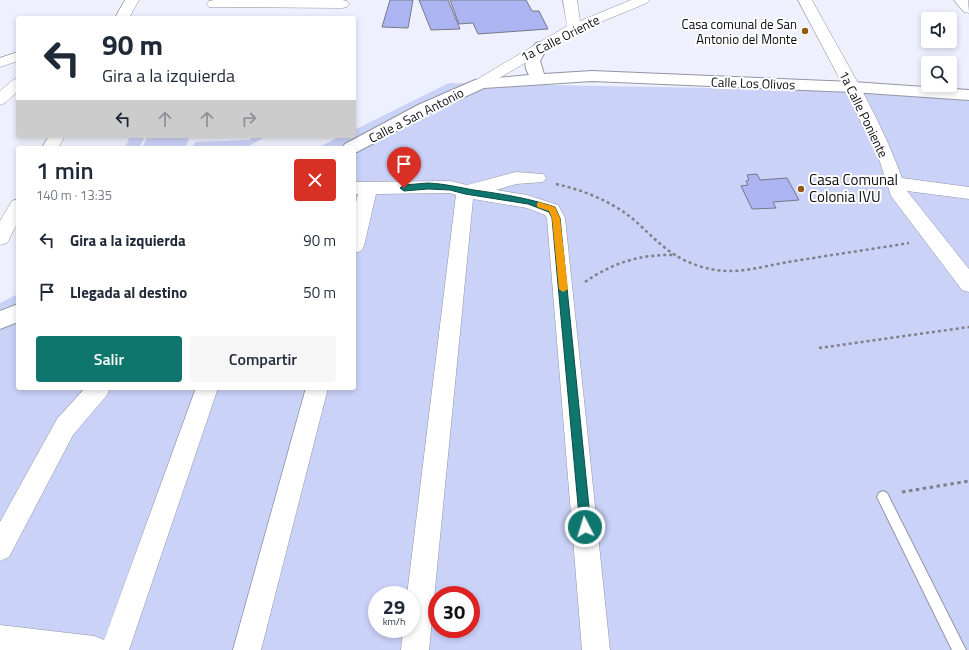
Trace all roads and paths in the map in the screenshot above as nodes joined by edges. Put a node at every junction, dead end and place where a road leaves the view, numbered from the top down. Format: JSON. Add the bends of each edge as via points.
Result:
{"nodes":[{"id":1,"x":132,"y":0,"type":"edge"},
{"id":2,"x":570,"y":0,"type":"edge"},
{"id":3,"x":642,"y":0,"type":"edge"},
{"id":4,"x":805,"y":0,"type":"edge"},
{"id":5,"x":961,"y":0,"type":"edge"},
{"id":6,"x":343,"y":2,"type":"edge"},
{"id":7,"x":214,"y":4,"type":"dead end"},
{"id":8,"x":969,"y":9,"type":"edge"},
{"id":9,"x":123,"y":16,"type":"edge"},
{"id":10,"x":338,"y":16,"type":"edge"},
{"id":11,"x":574,"y":28,"type":"junction"},
{"id":12,"x":541,"y":46,"type":"junction"},
{"id":13,"x":16,"y":57,"type":"edge"},
{"id":14,"x":0,"y":63,"type":"edge"},
{"id":15,"x":538,"y":78,"type":"junction"},
{"id":16,"x":481,"y":83,"type":"junction"},
{"id":17,"x":16,"y":84,"type":"edge"},
{"id":18,"x":852,"y":87,"type":"junction"},
{"id":19,"x":969,"y":95,"type":"edge"},
{"id":20,"x":0,"y":100,"type":"edge"},
{"id":21,"x":355,"y":146,"type":"edge"},
{"id":22,"x":537,"y":178,"type":"joint"},
{"id":23,"x":895,"y":183,"type":"junction"},
{"id":24,"x":362,"y":188,"type":"edge"},
{"id":25,"x":465,"y":191,"type":"junction"},
{"id":26,"x":969,"y":192,"type":"edge"},
{"id":27,"x":16,"y":210,"type":"edge"},
{"id":28,"x":356,"y":232,"type":"edge"},
{"id":29,"x":0,"y":238,"type":"edge"},
{"id":30,"x":934,"y":239,"type":"junction"},
{"id":31,"x":676,"y":255,"type":"junction"},
{"id":32,"x":969,"y":284,"type":"edge"},
{"id":33,"x":564,"y":298,"type":"junction"},
{"id":34,"x":16,"y":314,"type":"edge"},
{"id":35,"x":0,"y":320,"type":"edge"},
{"id":36,"x":969,"y":327,"type":"edge"},
{"id":37,"x":819,"y":348,"type":"dead end"},
{"id":38,"x":97,"y":390,"type":"edge"},
{"id":39,"x":206,"y":390,"type":"edge"},
{"id":40,"x":315,"y":390,"type":"edge"},
{"id":41,"x":969,"y":481,"type":"edge"},
{"id":42,"x":902,"y":492,"type":"dead end"},
{"id":43,"x":883,"y":497,"type":"dead end"},
{"id":44,"x":0,"y":548,"type":"edge"},
{"id":45,"x":0,"y":639,"type":"edge"},
{"id":46,"x":94,"y":650,"type":"edge"},
{"id":47,"x":116,"y":650,"type":"edge"},
{"id":48,"x":247,"y":650,"type":"edge"},
{"id":49,"x":415,"y":650,"type":"edge"},
{"id":50,"x":596,"y":650,"type":"edge"},
{"id":51,"x":959,"y":650,"type":"edge"}],
"edges":[{"from":1,"to":9,"type":"street"},
{"from":2,"to":11,"type":"street"},
{"from":3,"to":11,"type":"street","name":"1a Calle Oriente"},
{"from":4,"to":18,"type":"street","name":"1a Calle Poniente"},
{"from":5,"to":8,"type":"street"},
{"from":6,"to":7,"type":"street"},
{"from":6,"to":10,"type":"street"},
{"from":11,"to":12,"type":"street","name":"1a Calle Oriente"},
{"from":12,"to":15,"type":"street","via":[[531,63],[532,70]]},
{"from":12,"to":16,"type":"street","name":"1a Calle Oriente"},
{"from":13,"to":14,"type":"street"},
{"from":15,"to":16,"type":"street","name":"Calle Los Olivos"},
{"from":15,"to":18,"type":"street","name":"Calle Los Olivos","via":[[592,76]]},
{"from":16,"to":21,"type":"street","name":"Calle a San Antonio","via":[[424,109]]},
{"from":17,"to":20,"type":"street"},
{"from":18,"to":19,"type":"street","name":"Calle Los Olivos"},
{"from":18,"to":23,"type":"street","name":"1a Calle Poniente","via":[[887,159]]},
{"from":22,"to":25,"type":"street","via":[[516,178]]},
{"from":22,"to":31,"type":"path","via":[[575,189],[609,204],[627,215]]},
{"from":23,"to":26,"type":"street"},
{"from":23,"to":30,"type":"street","name":"1a Calle Poniente","via":[[900,196]]},
{"from":24,"to":25,"type":"street","via":[[428,186]]},
{"from":24,"to":28,"type":"street"},
{"from":25,"to":33,"type":"street","via":[[528,201],[552,210],[556,218]]},
{"from":25,"to":49,"type":"street"},
{"from":27,"to":29,"type":"street"},
{"from":30,"to":31,"type":"path","via":[[778,263],[763,269],[728,272],[704,269]]},
{"from":30,"to":32,"type":"street","name":"1a Calle Poniente"},
{"from":31,"to":33,"type":"path","via":[[646,255],[614,263],[593,275]]},
{"from":33,"to":50,"type":"street"},
{"from":34,"to":35,"type":"street"},
{"from":36,"to":37,"type":"path"},
{"from":38,"to":44,"type":"street","via":[[65,427]]},
{"from":39,"to":47,"type":"street"},
{"from":40,"to":48,"type":"street"},
{"from":41,"to":42,"type":"path"},
{"from":43,"to":51,"type":"lane"},
{"from":45,"to":46,"type":"street"}]}
